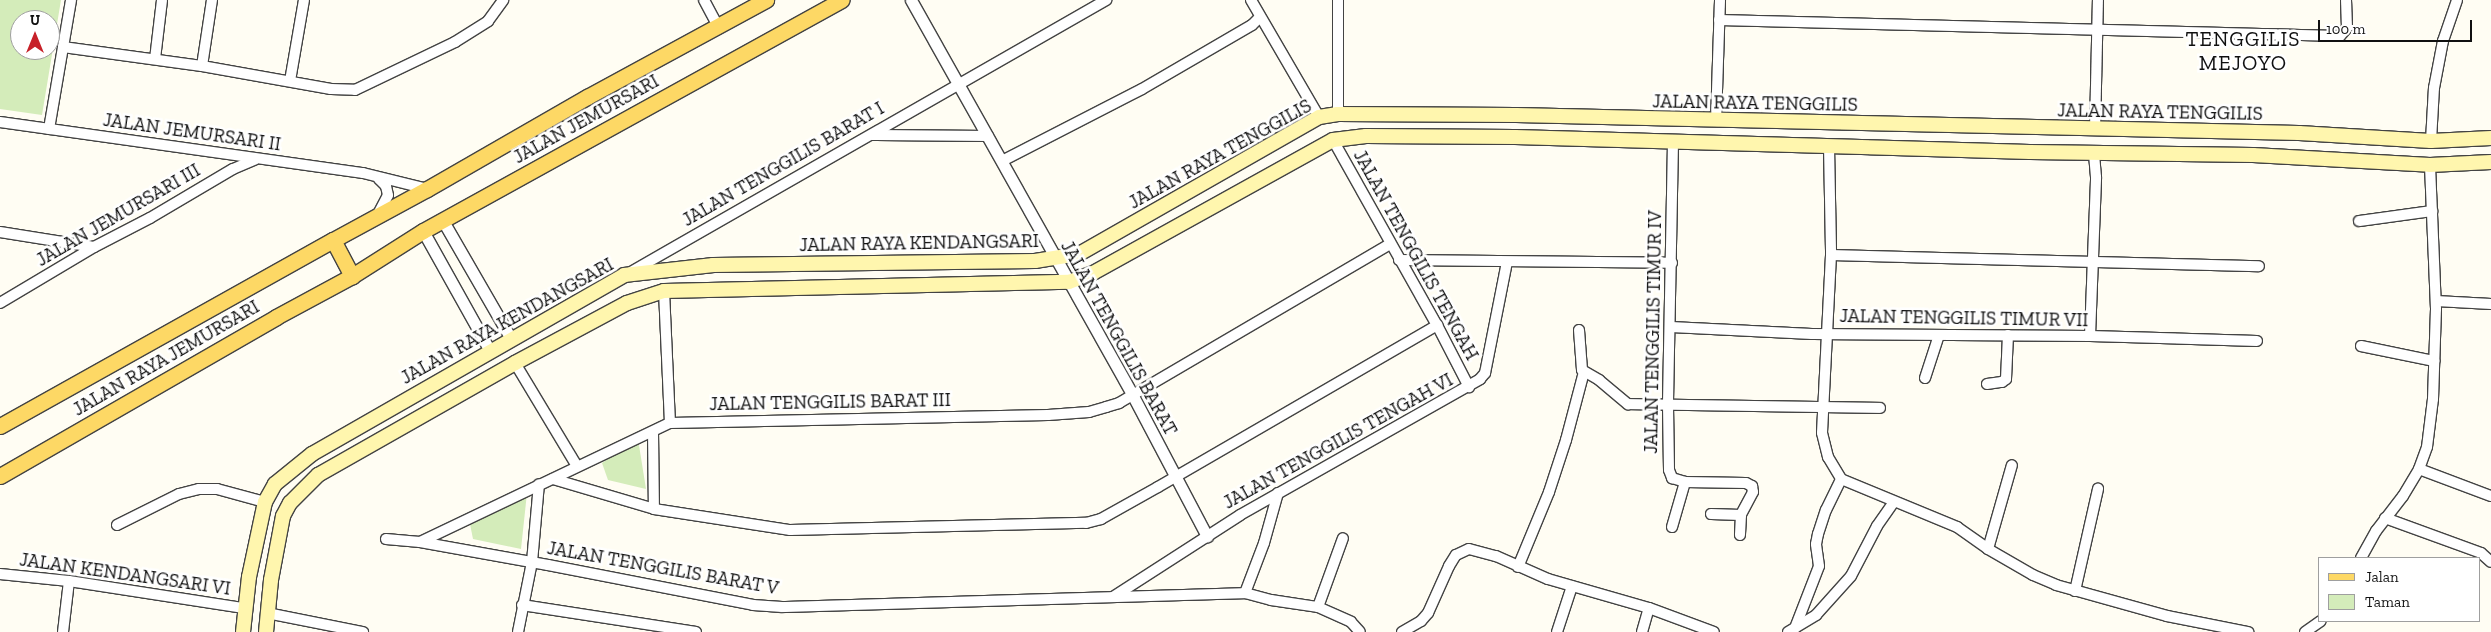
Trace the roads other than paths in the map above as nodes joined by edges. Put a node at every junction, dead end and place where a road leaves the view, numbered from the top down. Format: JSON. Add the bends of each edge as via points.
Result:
{"nodes":[{"id":1,"x":71,"y":0,"type":"edge"},
{"id":2,"x":162,"y":0,"type":"edge"},
{"id":3,"x":212,"y":0,"type":"edge"},
{"id":4,"x":304,"y":0,"type":"edge"},
{"id":5,"x":503,"y":0,"type":"edge"},
{"id":6,"x":704,"y":0,"type":"edge"},
{"id":7,"x":766,"y":0,"type":"edge"},
{"id":8,"x":842,"y":0,"type":"edge"},
{"id":9,"x":911,"y":0,"type":"edge"},
{"id":10,"x":1106,"y":0,"type":"edge"},
{"id":11,"x":1251,"y":0,"type":"edge"},
{"id":12,"x":1338,"y":0,"type":"edge"},
{"id":13,"x":1720,"y":0,"type":"edge"},
{"id":14,"x":2098,"y":0,"type":"edge"},
{"id":15,"x":2346,"y":0,"type":"edge"},
{"id":16,"x":2456,"y":0,"type":"edge"},
{"id":17,"x":1260,"y":16,"type":"junction"},
{"id":18,"x":1719,"y":20,"type":"junction"},
{"id":19,"x":718,"y":28,"type":"junction"},
{"id":20,"x":2097,"y":30,"type":"junction"},
{"id":21,"x":63,"y":47,"type":"junction"},
{"id":22,"x":155,"y":59,"type":"junction"},
{"id":23,"x":202,"y":66,"type":"junction"},
{"id":24,"x":290,"y":81,"type":"junction"},
{"id":25,"x":959,"y":83,"type":"junction"},
{"id":26,"x":1338,"y":114,"type":"junction"},
{"id":27,"x":1516,"y":115,"type":"junction"},
{"id":28,"x":1319,"y":117,"type":"junction"},
{"id":29,"x":1716,"y":121,"type":"junction"},
{"id":30,"x":0,"y":122,"type":"edge"},
{"id":31,"x":1954,"y":126,"type":"junction"},
{"id":32,"x":49,"y":129,"type":"junction"},
{"id":33,"x":2095,"y":130,"type":"junction"},
{"id":34,"x":2254,"y":132,"type":"junction"},
{"id":35,"x":870,"y":135,"type":"junction"},
{"id":36,"x":988,"y":136,"type":"junction"},
{"id":37,"x":1515,"y":137,"type":"junction"},
{"id":38,"x":2491,"y":138,"type":"edge"},
{"id":39,"x":1333,"y":140,"type":"junction"},
{"id":40,"x":2431,"y":141,"type":"junction"},
{"id":41,"x":1673,"y":142,"type":"junction"},
{"id":42,"x":1829,"y":146,"type":"junction"},
{"id":43,"x":1952,"y":150,"type":"junction"},
{"id":44,"x":2094,"y":154,"type":"junction"},
{"id":45,"x":2252,"y":155,"type":"junction"},
{"id":46,"x":255,"y":160,"type":"junction"},
{"id":47,"x":1002,"y":161,"type":"junction"},
{"id":48,"x":2491,"y":162,"type":"edge"},
{"id":49,"x":2430,"y":165,"type":"junction"},
{"id":50,"x":379,"y":179,"type":"junction"},
{"id":51,"x":427,"y":189,"type":"junction"},
{"id":52,"x":2432,"y":211,"type":"junction"},
{"id":53,"x":376,"y":216,"type":"junction"},
{"id":54,"x":443,"y":221,"type":"junction"},
{"id":55,"x":2359,"y":221,"type":"dead end"},
{"id":56,"x":0,"y":232,"type":"edge"},
{"id":57,"x":423,"y":232,"type":"junction"},
{"id":58,"x":333,"y":240,"type":"junction"},
{"id":59,"x":1390,"y":244,"type":"junction"},
{"id":60,"x":94,"y":247,"type":"junction"},
{"id":61,"x":1831,"y":254,"type":"junction"},
{"id":62,"x":1055,"y":259,"type":"junction"},
{"id":63,"x":1399,"y":260,"type":"junction"},
{"id":64,"x":1507,"y":262,"type":"junction"},
{"id":65,"x":2093,"y":262,"type":"junction"},
{"id":66,"x":1672,"y":263,"type":"junction"},
{"id":67,"x":2259,"y":266,"type":"dead end"},
{"id":68,"x":624,"y":275,"type":"junction"},
{"id":69,"x":352,"y":276,"type":"junction"},
{"id":70,"x":1069,"y":282,"type":"junction"},
{"id":71,"x":664,"y":291,"type":"junction"},
{"id":72,"x":2436,"y":301,"type":"junction"},
{"id":73,"x":0,"y":303,"type":"edge"},
{"id":74,"x":2491,"y":304,"type":"edge"},
{"id":75,"x":1437,"y":325,"type":"junction"},
{"id":76,"x":1671,"y":327,"type":"junction"},
{"id":77,"x":1579,"y":330,"type":"dead end"},
{"id":78,"x":1828,"y":334,"type":"junction"},
{"id":79,"x":1939,"y":335,"type":"junction"},
{"id":80,"x":2008,"y":335,"type":"junction"},
{"id":81,"x":2090,"y":336,"type":"junction"},
{"id":82,"x":511,"y":339,"type":"junction"},
{"id":83,"x":2257,"y":341,"type":"dead end"},
{"id":84,"x":2361,"y":346,"type":"dead end"},
{"id":85,"x":490,"y":351,"type":"junction"},
{"id":86,"x":2434,"y":361,"type":"junction"},
{"id":87,"x":515,"y":363,"type":"junction"},
{"id":88,"x":1585,"y":371,"type":"junction"},
{"id":89,"x":1924,"y":378,"type":"dead end"},
{"id":90,"x":1987,"y":384,"type":"dead end"},
{"id":91,"x":1469,"y":387,"type":"junction"},
{"id":92,"x":1132,"y":394,"type":"junction"},
{"id":93,"x":402,"y":401,"type":"junction"},
{"id":94,"x":1668,"y":406,"type":"junction"},
{"id":95,"x":1824,"y":408,"type":"junction"},
{"id":96,"x":1880,"y":408,"type":"dead end"},
{"id":97,"x":411,"y":422,"type":"junction"},
{"id":98,"x":670,"y":423,"type":"junction"},
{"id":99,"x":0,"y":426,"type":"edge"},
{"id":100,"x":653,"y":432,"type":"junction"},
{"id":101,"x":2012,"y":465,"type":"dead end"},
{"id":102,"x":577,"y":466,"type":"junction"},
{"id":103,"x":2420,"y":469,"type":"junction"},
{"id":104,"x":0,"y":476,"type":"edge"},
{"id":105,"x":1175,"y":477,"type":"junction"},
{"id":106,"x":553,"y":479,"type":"junction"},
{"id":107,"x":1841,"y":479,"type":"junction"},
{"id":108,"x":1685,"y":482,"type":"junction"},
{"id":109,"x":539,"y":484,"type":"junction"},
{"id":110,"x":2098,"y":489,"type":"dead end"},
{"id":111,"x":1278,"y":493,"type":"junction"},
{"id":112,"x":2491,"y":496,"type":"edge"},
{"id":113,"x":265,"y":502,"type":"junction"},
{"id":114,"x":1894,"y":502,"type":"junction"},
{"id":115,"x":654,"y":509,"type":"junction"},
{"id":116,"x":1711,"y":514,"type":"dead end"},
{"id":117,"x":1741,"y":515,"type":"junction"},
{"id":118,"x":2385,"y":518,"type":"junction"},
{"id":119,"x":117,"y":525,"type":"dead end"},
{"id":120,"x":1672,"y":527,"type":"dead end"},
{"id":121,"x":1208,"y":536,"type":"junction"},
{"id":122,"x":1740,"y":536,"type":"dead end"},
{"id":123,"x":1343,"y":538,"type":"dead end"},
{"id":124,"x":386,"y":539,"type":"dead end"},
{"id":125,"x":420,"y":542,"type":"junction"},
{"id":126,"x":1988,"y":549,"type":"junction"},
{"id":127,"x":2362,"y":557,"type":"edge"},
{"id":128,"x":532,"y":562,"type":"junction"},
{"id":129,"x":2491,"y":562,"type":"edge"},
{"id":130,"x":1518,"y":567,"type":"junction"},
{"id":131,"x":0,"y":574,"type":"edge"},
{"id":132,"x":249,"y":577,"type":"junction"},
{"id":133,"x":271,"y":580,"type":"junction"},
{"id":134,"x":69,"y":581,"type":"junction"},
{"id":135,"x":1572,"y":586,"type":"junction"},
{"id":136,"x":2075,"y":591,"type":"junction"},
{"id":137,"x":1245,"y":594,"type":"junction"},
{"id":138,"x":1112,"y":597,"type":"junction"},
{"id":139,"x":522,"y":605,"type":"junction"},
{"id":140,"x":1318,"y":607,"type":"junction"},
{"id":141,"x":244,"y":608,"type":"junction"},
{"id":142,"x":1649,"y":608,"type":"junction"},
{"id":143,"x":268,"y":613,"type":"junction"},
{"id":144,"x":2320,"y":622,"type":"edge"},
{"id":145,"x":1791,"y":630,"type":"edge"},
{"id":146,"x":681,"y":631,"type":"edge"},
{"id":147,"x":63,"y":632,"type":"edge"},
{"id":148,"x":243,"y":632,"type":"edge"},
{"id":149,"x":266,"y":632,"type":"edge"},
{"id":150,"x":363,"y":632,"type":"edge"},
{"id":151,"x":518,"y":632,"type":"edge"},
{"id":152,"x":696,"y":632,"type":"edge"},
{"id":153,"x":1360,"y":632,"type":"edge"},
{"id":154,"x":1402,"y":632,"type":"edge"},
{"id":155,"x":1557,"y":632,"type":"edge"},
{"id":156,"x":1642,"y":632,"type":"edge"},
{"id":157,"x":1714,"y":632,"type":"edge"},
{"id":158,"x":2248,"y":632,"type":"edge"},
{"id":159,"x":2305,"y":632,"type":"edge"}],
"edges":[{"from":1,"to":21,"type":"street"},
{"from":2,"to":22,"type":"street"},
{"from":3,"to":23,"type":"street"},
{"from":4,"to":24,"type":"street"},
{"from":5,"to":24,"type":"street","via":[[488,21],[455,42],[355,90]]},
{"from":6,"to":19,"type":"street"},
{"from":7,"to":19,"type":"main road","name":"JALAN JEMURSARI"},
{"from":8,"to":54,"type":"main road","name":"JALAN JEMURSARI"},
{"from":9,"to":25,"type":"street","name":"JALAN TENGGILIS BARAT"},
{"from":10,"to":25,"type":"street","name":"JALAN TENGGILIS BARAT I"},
{"from":11,"to":17,"type":"street"},
{"from":12,"to":26,"type":"street"},
{"from":13,"to":18,"type":"street"},
{"from":14,"to":20,"type":"street"},
{"from":15,"to":20,"type":"street","via":[[2347,28],[2340,36]]},
{"from":16,"to":40,"type":"street","via":[[2443,41],[2434,88]]},
{"from":17,"to":28,"type":"street"},
{"from":17,"to":47,"type":"street","via":[[1252,25],[1142,89]]},
{"from":18,"to":20,"type":"street"},
{"from":18,"to":29,"type":"street"},
{"from":19,"to":51,"type":"main road","name":"JALAN JEMURSARI","via":[[587,97]]},
{"from":20,"to":33,"type":"street"},
{"from":21,"to":22,"type":"street"},
{"from":21,"to":32,"type":"street"},
{"from":22,"to":23,"type":"street"},
{"from":23,"to":24,"type":"street"},
{"from":25,"to":35,"type":"street","name":"JALAN TENGGILIS BARAT I"},
{"from":25,"to":36,"type":"street","name":"JALAN TENGGILIS BARAT"},
{"from":26,"to":27,"type":"main road","name":"JALAN RAYA TENGGILIS"},
{"from":26,"to":28,"type":"main road","name":"JALAN RAYA TENGGILIS"},
{"from":27,"to":29,"type":"main road","name":"JALAN RAYA TENGGILIS"},
{"from":27,"to":37,"type":"main road"},
{"from":28,"to":62,"type":"main road","name":"JALAN RAYA TENGGILIS","via":[[1079,254]]},
{"from":29,"to":31,"type":"main road","name":"JALAN RAYA TENGGILIS"},
{"from":30,"to":32,"type":"street","name":"JALAN JEMURSARI II"},
{"from":31,"to":33,"type":"main road","name":"JALAN RAYA TENGGILIS"},
{"from":31,"to":43,"type":"main road","via":[[1956,138]]},
{"from":32,"to":46,"type":"street","name":"JALAN JEMURSARI II"},
{"from":33,"to":34,"type":"main road","name":"JALAN RAYA TENGGILIS"},
{"from":34,"to":40,"type":"main road","name":"JALAN RAYA TENGGILIS"},
{"from":34,"to":45,"type":"main road"},
{"from":35,"to":36,"type":"street"},
{"from":35,"to":68,"type":"street","name":"JALAN TENGGILIS BARAT I"},
{"from":36,"to":47,"type":"street","name":"JALAN TENGGILIS BARAT"},
{"from":37,"to":39,"type":"main road","via":[[1366,136]]},
{"from":37,"to":41,"type":"main road"},
{"from":38,"to":40,"type":"main road","name":"JALAN RAYA TENGGILIS"},
{"from":39,"to":59,"type":"street","name":"JALAN TENGGILIS TENGAH"},
{"from":39,"to":70,"type":"main road","via":[[1093,273]]},
{"from":41,"to":42,"type":"main road"},
{"from":41,"to":66,"type":"street","name":"JALAN TENGGILIS TIMUR IV"},
{"from":42,"to":43,"type":"main road"},
{"from":42,"to":61,"type":"street"},
{"from":43,"to":44,"type":"main road"},
{"from":44,"to":45,"type":"main road"},
{"from":44,"to":65,"type":"street"},
{"from":45,"to":49,"type":"main road"},
{"from":46,"to":50,"type":"street","name":"JALAN JEMURSARI II","via":[[363,173]]},
{"from":46,"to":60,"type":"street","name":"JALAN JEMURSARI III","via":[[233,169]]},
{"from":47,"to":62,"type":"street","name":"JALAN TENGGILIS BARAT"},
{"from":48,"to":49,"type":"main road"},
{"from":49,"to":52,"type":"street"},
{"from":50,"to":51,"type":"street","name":"JALAN JEMURSARI II"},
{"from":50,"to":53,"type":"street","via":[[386,186],[388,195]]},
{"from":51,"to":53,"type":"main road","name":"JALAN JEMURSARI"},
{"from":52,"to":55,"type":"street"},
{"from":52,"to":72,"type":"street"},
{"from":53,"to":58,"type":"main road","name":"JALAN JEMURSARI"},
{"from":54,"to":57,"type":"main road","name":"JALAN JEMURSARI"},
{"from":54,"to":82,"type":"street"},
{"from":56,"to":60,"type":"street"},
{"from":57,"to":69,"type":"main road","name":"JALAN JEMURSARI"},
{"from":57,"to":85,"type":"street"},
{"from":58,"to":69,"type":"main road"},
{"from":58,"to":99,"type":"main road","name":"JALAN RAYA JEMURSARI"},
{"from":59,"to":63,"type":"street","name":"JALAN TENGGILIS TENGAH"},
{"from":59,"to":92,"type":"street","name":"JALAN TENGGILIS BARAT III"},
{"from":60,"to":73,"type":"street","name":"JALAN JEMURSARI III"},
{"from":61,"to":65,"type":"street"},
{"from":61,"to":78,"type":"street"},
{"from":62,"to":68,"type":"main road","name":"JALAN RAYA KENDANGSARI","via":[[713,265]]},
{"from":62,"to":70,"type":"street","name":"JALAN TENGGILIS BARAT"},
{"from":63,"to":64,"type":"street"},
{"from":63,"to":75,"type":"street","name":"JALAN TENGGILIS TENGAH"},
{"from":64,"to":66,"type":"street"},
{"from":64,"to":91,"type":"street","name":"JALAN TENGGILIS TENGAH VI","via":[[1485,373]]},
{"from":65,"to":67,"type":"street"},
{"from":65,"to":81,"type":"street"},
{"from":66,"to":76,"type":"street","name":"JALAN TENGGILIS TIMUR IV"},
{"from":68,"to":82,"type":"main road","name":"JALAN RAYA KENDANGSARI"},
{"from":69,"to":104,"type":"main road","name":"JALAN RAYA JEMURSARI"},
{"from":70,"to":71,"type":"main road"},
{"from":70,"to":92,"type":"street","name":"JALAN TENGGILIS BARAT"},
{"from":71,"to":87,"type":"main road","via":[[627,303]]},
{"from":71,"to":98,"type":"street"},
{"from":72,"to":74,"type":"street"},
{"from":72,"to":86,"type":"street"},
{"from":75,"to":91,"type":"street","name":"JALAN TENGGILIS TENGAH"},
{"from":75,"to":105,"type":"street"},
{"from":76,"to":78,"type":"street","name":"JALAN TENGGILIS TIMUR VII"},
{"from":76,"to":94,"type":"street","name":"JALAN TENGGILIS TIMUR IV"},
{"from":77,"to":88,"type":"street"},
{"from":78,"to":79,"type":"street","name":"JALAN TENGGILIS TIMUR VII"},
{"from":78,"to":95,"type":"street"},
{"from":79,"to":80,"type":"street","name":"JALAN TENGGILIS TIMUR VII"},
{"from":79,"to":89,"type":"street"},
{"from":80,"to":81,"type":"street","name":"JALAN TENGGILIS TIMUR VII"},
{"from":80,"to":90,"type":"street","via":[[2006,378],[2002,382]]},
{"from":81,"to":83,"type":"street","name":"JALAN TENGGILIS TIMUR VII"},
{"from":82,"to":85,"type":"main road","name":"JALAN RAYA KENDANGSARI"},
{"from":84,"to":86,"type":"street"},
{"from":85,"to":93,"type":"main road","name":"JALAN RAYA KENDANGSARI"},
{"from":86,"to":103,"type":"street","via":[[2428,447]]},
{"from":87,"to":97,"type":"main road"},
{"from":87,"to":102,"type":"street"},
{"from":88,"to":94,"type":"street","via":[[1628,404]]},
{"from":88,"to":130,"type":"street","via":[[1549,492]]},
{"from":91,"to":111,"type":"street","name":"JALAN TENGGILIS TENGAH VI"},
{"from":92,"to":98,"type":"street","name":"JALAN TENGGILIS BARAT III","via":[[1119,403],[1089,412],[1048,415]]},
{"from":92,"to":105,"type":"street","name":"JALAN TENGGILIS BARAT"},
{"from":93,"to":97,"type":"main road"},
{"from":93,"to":113,"type":"main road","name":"JALAN RAYA KENDANGSARI","via":[[312,454],[275,484]]},
{"from":94,"to":95,"type":"street"},
{"from":94,"to":108,"type":"street","name":"JALAN TENGGILIS TIMUR IV","via":[[1669,470],[1672,478]]},
{"from":95,"to":96,"type":"street"},
{"from":95,"to":107,"type":"street","via":[[1824,446]]},
{"from":97,"to":133,"type":"main road","via":[[318,475],[290,503],[283,516]]},
{"from":98,"to":100,"type":"street","name":"JALAN TENGGILIS BARAT III"},
{"from":100,"to":102,"type":"street","name":"JALAN TENGGILIS BARAT III"},
{"from":100,"to":115,"type":"street"},
{"from":101,"to":126,"type":"street"},
{"from":102,"to":106,"type":"street","name":"JALAN TENGGILIS BARAT III"},
{"from":103,"to":112,"type":"street"},
{"from":103,"to":118,"type":"street"},
{"from":105,"to":115,"type":"street","via":[[1101,519],[1086,523],[790,530]]},
{"from":105,"to":121,"type":"street","name":"JALAN TENGGILIS BARAT"},
{"from":106,"to":109,"type":"street","name":"JALAN TENGGILIS BARAT III"},
{"from":106,"to":115,"type":"street"},
{"from":107,"to":114,"type":"street"},
{"from":107,"to":145,"type":"street","via":[[1822,520],[1816,544],[1819,566]]},
{"from":108,"to":117,"type":"street","via":[[1750,484],[1753,492]]},
{"from":108,"to":120,"type":"street"},
{"from":109,"to":125,"type":"street","name":"JALAN TENGGILIS BARAT III"},
{"from":109,"to":128,"type":"street"},
{"from":110,"to":136,"type":"street"},
{"from":111,"to":121,"type":"street","name":"JALAN TENGGILIS TENGAH VI"},
{"from":111,"to":137,"type":"street"},
{"from":113,"to":119,"type":"street","via":[[217,489],[199,489],[179,494]]},
{"from":113,"to":132,"type":"main road","name":"JALAN RAYA KENDANGSARI"},
{"from":114,"to":126,"type":"street","via":[[1956,527]]},
{"from":114,"to":145,"type":"street","via":[[1877,526],[1851,576],[1816,615]]},
{"from":116,"to":117,"type":"street"},
{"from":117,"to":122,"type":"street"},
{"from":118,"to":127,"type":"street"},
{"from":118,"to":129,"type":"street","via":[[2481,553]]},
{"from":121,"to":138,"type":"street","name":"JALAN TENGGILIS TENGAH VI"},
{"from":123,"to":140,"type":"street"},
{"from":124,"to":125,"type":"street","name":"JALAN TENGGILIS BARAT V"},
{"from":125,"to":128,"type":"street","name":"JALAN TENGGILIS BARAT V"},
{"from":126,"to":136,"type":"street","via":[[2033,575]]},
{"from":128,"to":138,"type":"street","name":"JALAN TENGGILIS BARAT V","via":[[782,608]]},
{"from":128,"to":139,"type":"street"},
{"from":130,"to":135,"type":"street"},
{"from":130,"to":154,"type":"street","via":[[1476,550],[1462,550],[1449,566],[1428,614]]},
{"from":131,"to":134,"type":"street","name":"JALAN KENDANGSARI VI"},
{"from":132,"to":133,"type":"main road"},
{"from":132,"to":141,"type":"main road","name":"JALAN RAYA KENDANGSARI"},
{"from":133,"to":143,"type":"main road"},
{"from":134,"to":141,"type":"street","name":"JALAN KENDANGSARI VI"},
{"from":134,"to":147,"type":"street"},
{"from":135,"to":142,"type":"street"},
{"from":135,"to":155,"type":"street"},
{"from":136,"to":158,"type":"street","via":[[2208,626]]},
{"from":137,"to":138,"type":"street","name":"JALAN TENGGILIS BARAT V"},
{"from":137,"to":140,"type":"street","name":"JALAN TENGGILIS BARAT V"},
{"from":139,"to":146,"type":"street"},
{"from":139,"to":151,"type":"street"},
{"from":140,"to":153,"type":"street","name":"JALAN TENGGILIS BARAT V","via":[[1350,622]]},
{"from":141,"to":148,"type":"main road","name":"JALAN RAYA KENDANGSARI"},
{"from":142,"to":156,"type":"street"},
{"from":142,"to":157,"type":"street"},
{"from":143,"to":149,"type":"main road"},
{"from":143,"to":150,"type":"street"},
{"from":144,"to":159,"type":"street"},
{"from":146,"to":152,"type":"street"}]}
